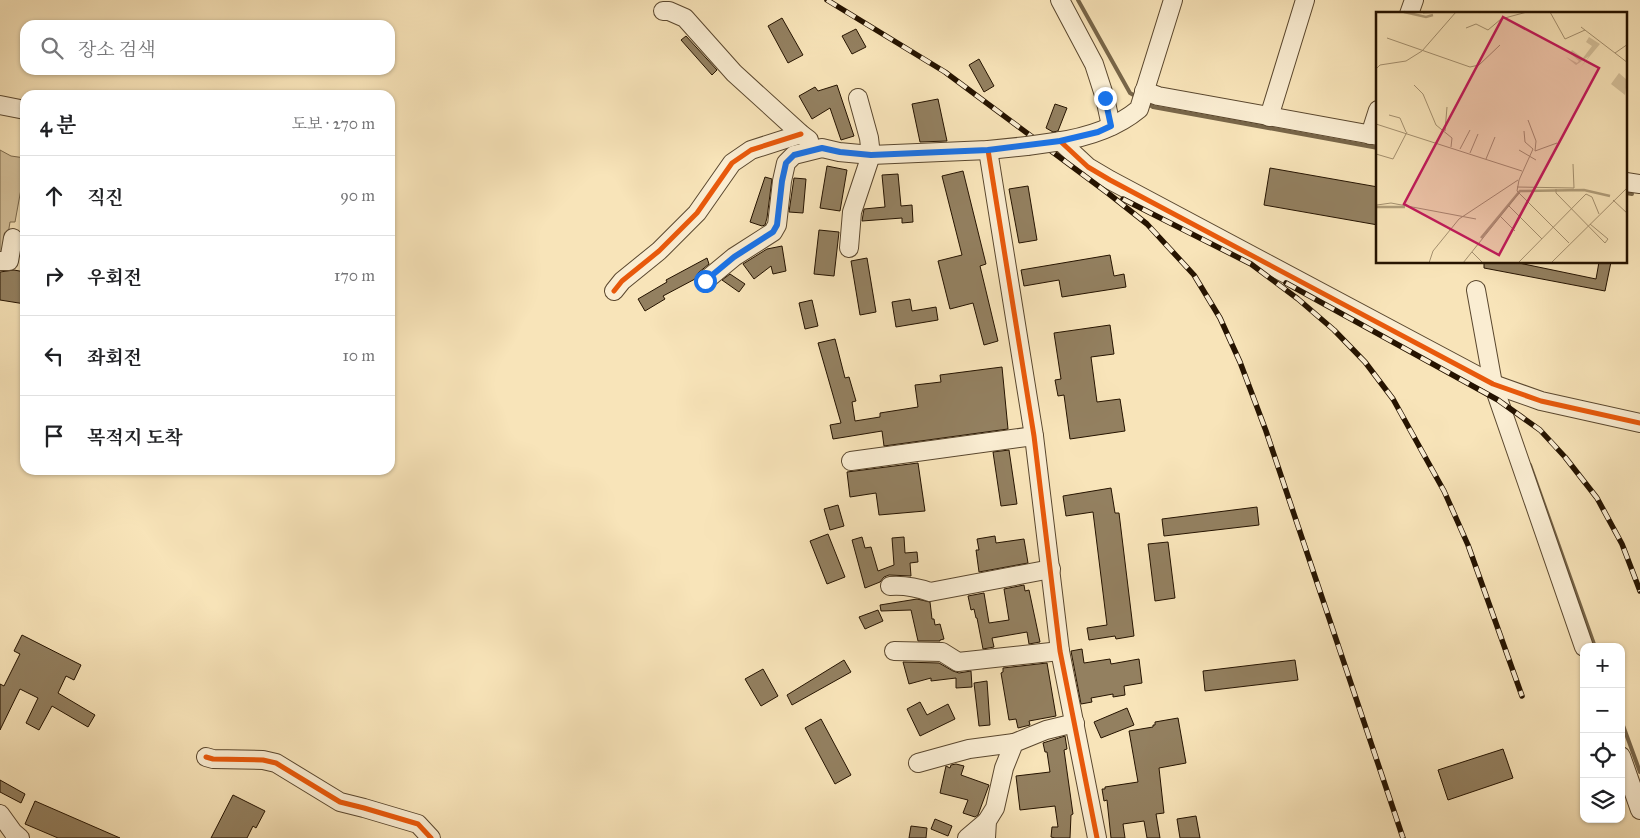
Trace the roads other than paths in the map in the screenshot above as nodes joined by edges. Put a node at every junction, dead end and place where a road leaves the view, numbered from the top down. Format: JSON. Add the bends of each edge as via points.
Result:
{"nodes":[{"id":1,"x":1060,"y":0,"type":"edge"},
{"id":2,"x":1172,"y":0,"type":"edge"},
{"id":3,"x":1305,"y":0,"type":"edge"},
{"id":4,"x":1414,"y":0,"type":"edge"},
{"id":5,"x":663,"y":11,"type":"dead end"},
{"id":6,"x":1410,"y":12,"type":"edge"},
{"id":7,"x":858,"y":98,"type":"dead end"},
{"id":8,"x":1142,"y":98,"type":"junction"},
{"id":9,"x":0,"y":105,"type":"edge"},
{"id":10,"x":20,"y":109,"type":"edge"},
{"id":11,"x":1268,"y":117,"type":"junction"},
{"id":12,"x":1376,"y":122,"type":"edge"},
{"id":13,"x":1111,"y":126,"type":"junction"},
{"id":14,"x":801,"y":134,"type":"junction"},
{"id":15,"x":1374,"y":135,"type":"edge"},
{"id":16,"x":1058,"y":142,"type":"junction"},
{"id":17,"x":822,"y":148,"type":"junction"},
{"id":18,"x":988,"y":150,"type":"junction"},
{"id":19,"x":871,"y":155,"type":"junction"},
{"id":20,"x":13,"y":238,"type":"dead end"},
{"id":21,"x":849,"y":248,"type":"dead end"},
{"id":22,"x":0,"y":261,"type":"edge"},
{"id":23,"x":705,"y":281,"type":"dead end"},
{"id":24,"x":1476,"y":290,"type":"dead end"},
{"id":25,"x":614,"y":291,"type":"dead end"},
{"id":26,"x":1492,"y":384,"type":"junction"},
{"id":27,"x":1640,"y":423,"type":"edge"},
{"id":28,"x":1034,"y":436,"type":"junction"},
{"id":29,"x":851,"y":461,"type":"dead end"},
{"id":30,"x":1051,"y":569,"type":"junction"},
{"id":31,"x":890,"y":586,"type":"dead end"},
{"id":32,"x":1583,"y":643,"type":"edge"},
{"id":33,"x":894,"y":651,"type":"dead end"},
{"id":34,"x":1060,"y":651,"type":"junction"},
{"id":35,"x":1075,"y":722,"type":"junction"},
{"id":36,"x":1014,"y":744,"type":"junction"},
{"id":37,"x":206,"y":757,"type":"dead end"},
{"id":38,"x":918,"y":762,"type":"dead end"},
{"id":39,"x":1625,"y":767,"type":"edge"},
{"id":40,"x":1640,"y":810,"type":"edge"},
{"id":41,"x":0,"y":814,"type":"edge"},
{"id":42,"x":987,"y":830,"type":"edge"},
{"id":43,"x":20,"y":838,"type":"edge"},
{"id":44,"x":431,"y":838,"type":"edge"},
{"id":45,"x":967,"y":838,"type":"edge"},
{"id":46,"x":1097,"y":838,"type":"edge"}],
"edges":[{"from":1,"to":13,"type":"street","via":[[1094,64]]},
{"from":2,"to":8,"type":"street"},
{"from":3,"to":11,"type":"street"},
{"from":4,"to":6,"type":"street"},
{"from":5,"to":14,"type":"street","via":[[669,10],[685,18],[734,73]]},
{"from":7,"to":19,"type":"street"},
{"from":8,"to":11,"type":"street","via":[[1158,96]]},
{"from":8,"to":13,"type":"street","via":[[1129,117]]},
{"from":9,"to":10,"type":"street"},
{"from":11,"to":15,"type":"street"},
{"from":12,"to":15,"type":"street"},
{"from":13,"to":16,"type":"street"},
{"from":14,"to":17,"type":"street"},
{"from":14,"to":25,"type":"street","via":[[751,150],[732,163],[697,213]]},
{"from":16,"to":18,"type":"street","bridge":true},
{"from":16,"to":26,"type":"street","via":[[1110,180]]},
{"from":17,"to":19,"type":"street"},
{"from":17,"to":23,"type":"street","via":[[794,155],[786,163],[777,225],[773,232],[734,257]]},
{"from":18,"to":19,"type":"street"},
{"from":18,"to":28,"type":"street"},
{"from":19,"to":21,"type":"street","via":[[852,212]]},
{"from":20,"to":22,"type":"street","via":[[9,262]]},
{"from":24,"to":26,"type":"street"},
{"from":26,"to":27,"type":"street","via":[[1541,401]]},
{"from":26,"to":32,"type":"street"},
{"from":28,"to":29,"type":"street"},
{"from":28,"to":30,"type":"street"},
{"from":30,"to":31,"type":"street","via":[[930,592],[902,585]]},
{"from":30,"to":34,"type":"street"},
{"from":33,"to":34,"type":"street","via":[[942,652],[958,662]]},
{"from":34,"to":35,"type":"street"},
{"from":35,"to":36,"type":"street"},
{"from":35,"to":46,"type":"street"},
{"from":36,"to":38,"type":"street","via":[[969,749]]},
{"from":36,"to":42,"type":"street"},
{"from":37,"to":44,"type":"street","via":[[264,760],[276,764],[340,802],[418,824]]},
{"from":39,"to":40,"type":"street"},
{"from":41,"to":43,"type":"street"},
{"from":42,"to":45,"type":"street"}]}
